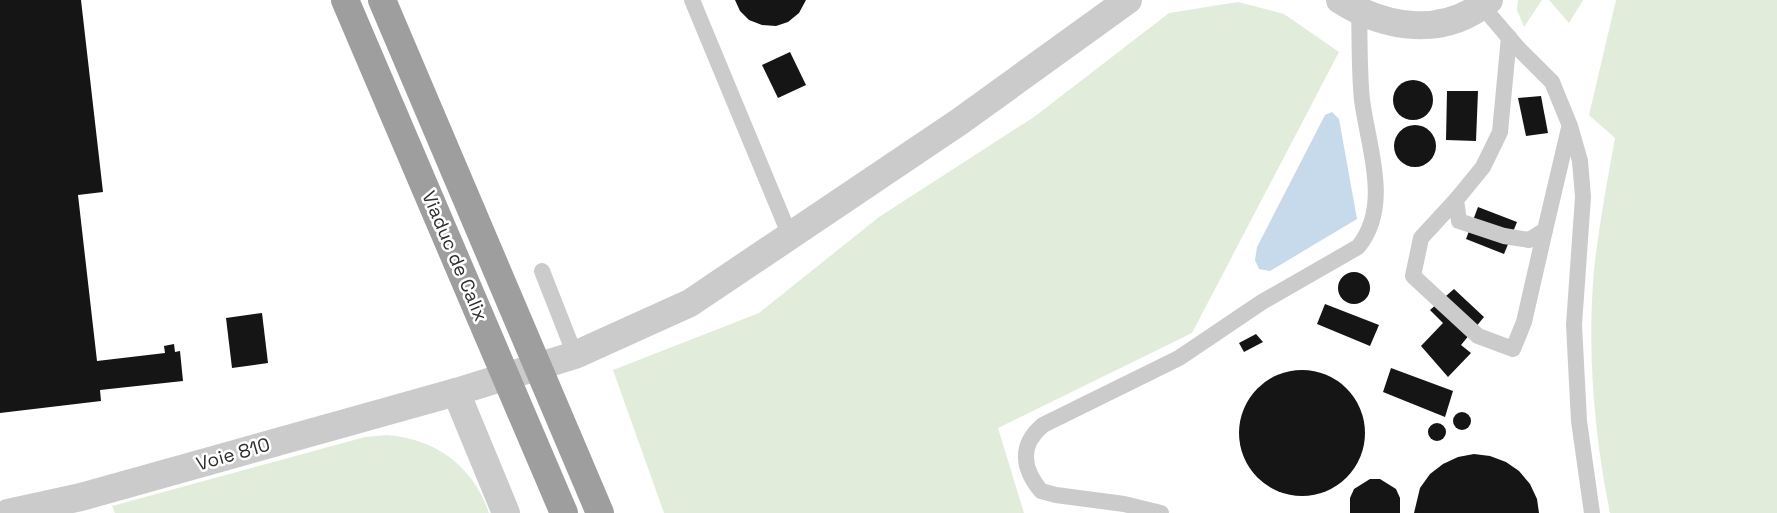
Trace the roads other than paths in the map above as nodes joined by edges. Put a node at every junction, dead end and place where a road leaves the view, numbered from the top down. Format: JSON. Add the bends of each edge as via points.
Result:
{"nodes":[{"id":1,"x":345,"y":0,"type":"edge"},
{"id":2,"x":382,"y":0,"type":"edge"},
{"id":3,"x":692,"y":0,"type":"edge"},
{"id":4,"x":1128,"y":0,"type":"edge"},
{"id":5,"x":1141,"y":0,"type":"edge"},
{"id":6,"x":1485,"y":3,"type":"edge"},
{"id":7,"x":1350,"y":6,"type":"edge"},
{"id":8,"x":1092,"y":28,"type":"junction"},
{"id":9,"x":1509,"y":37,"type":"junction"},
{"id":10,"x":1570,"y":126,"type":"junction"},
{"id":11,"x":1456,"y":200,"type":"junction"},
{"id":12,"x":1545,"y":230,"type":"junction"},
{"id":13,"x":790,"y":236,"type":"junction"},
{"id":14,"x":542,"y":271,"type":"dead end"},
{"id":15,"x":575,"y":355,"type":"junction"},
{"id":16,"x":456,"y":392,"type":"junction"},
{"id":17,"x":8,"y":513,"type":"edge"},
{"id":18,"x":506,"y":513,"type":"edge"},
{"id":19,"x":564,"y":513,"type":"edge"},
{"id":20,"x":600,"y":513,"type":"edge"},
{"id":21,"x":1161,"y":513,"type":"edge"},
{"id":22,"x":1592,"y":513,"type":"edge"}],
"edges":[{"from":1,"to":19,"type":"highway","name":"Viaduc de Calix"},
{"from":2,"to":20,"type":"highway","name":"Viaduc de Calix"},
{"from":3,"to":13,"type":"lane"},
{"from":4,"to":8,"type":"street"},
{"from":5,"to":8,"type":"street"},
{"from":6,"to":7,"type":"street","via":[[1450,21],[1427,26],[1381,21]]},
{"from":6,"to":9,"type":"lane"},
{"from":7,"to":21,"type":"lane","via":[[1376,192],[1368,235],[1358,247],[1262,302],[1179,358],[1043,424],[1027,446],[1028,471],[1041,491]]},
{"from":8,"to":13,"type":"street","name":"Voie 810"},
{"from":9,"to":10,"type":"lane","via":[[1552,82]]},
{"from":9,"to":11,"type":"lane","via":[[1500,132],[1483,167]]},
{"from":10,"to":12,"type":"lane"},
{"from":10,"to":22,"type":"lane","via":[[1580,161],[1583,197],[1574,324],[1579,421]]},
{"from":11,"to":12,"type":"lane","via":[[1459,221],[1504,236],[1529,240]]},
{"from":11,"to":12,"type":"lane","via":[[1421,238],[1413,276],[1478,336],[1513,349],[1524,322]]},
{"from":13,"to":15,"type":"street","name":"Voie 810","via":[[690,303]]},
{"from":14,"to":15,"type":"lane"},
{"from":15,"to":16,"type":"street","name":"Voie 810"},
{"from":16,"to":17,"type":"street","name":"Voie 810","via":[[81,497]]},
{"from":16,"to":18,"type":"street"}]}
